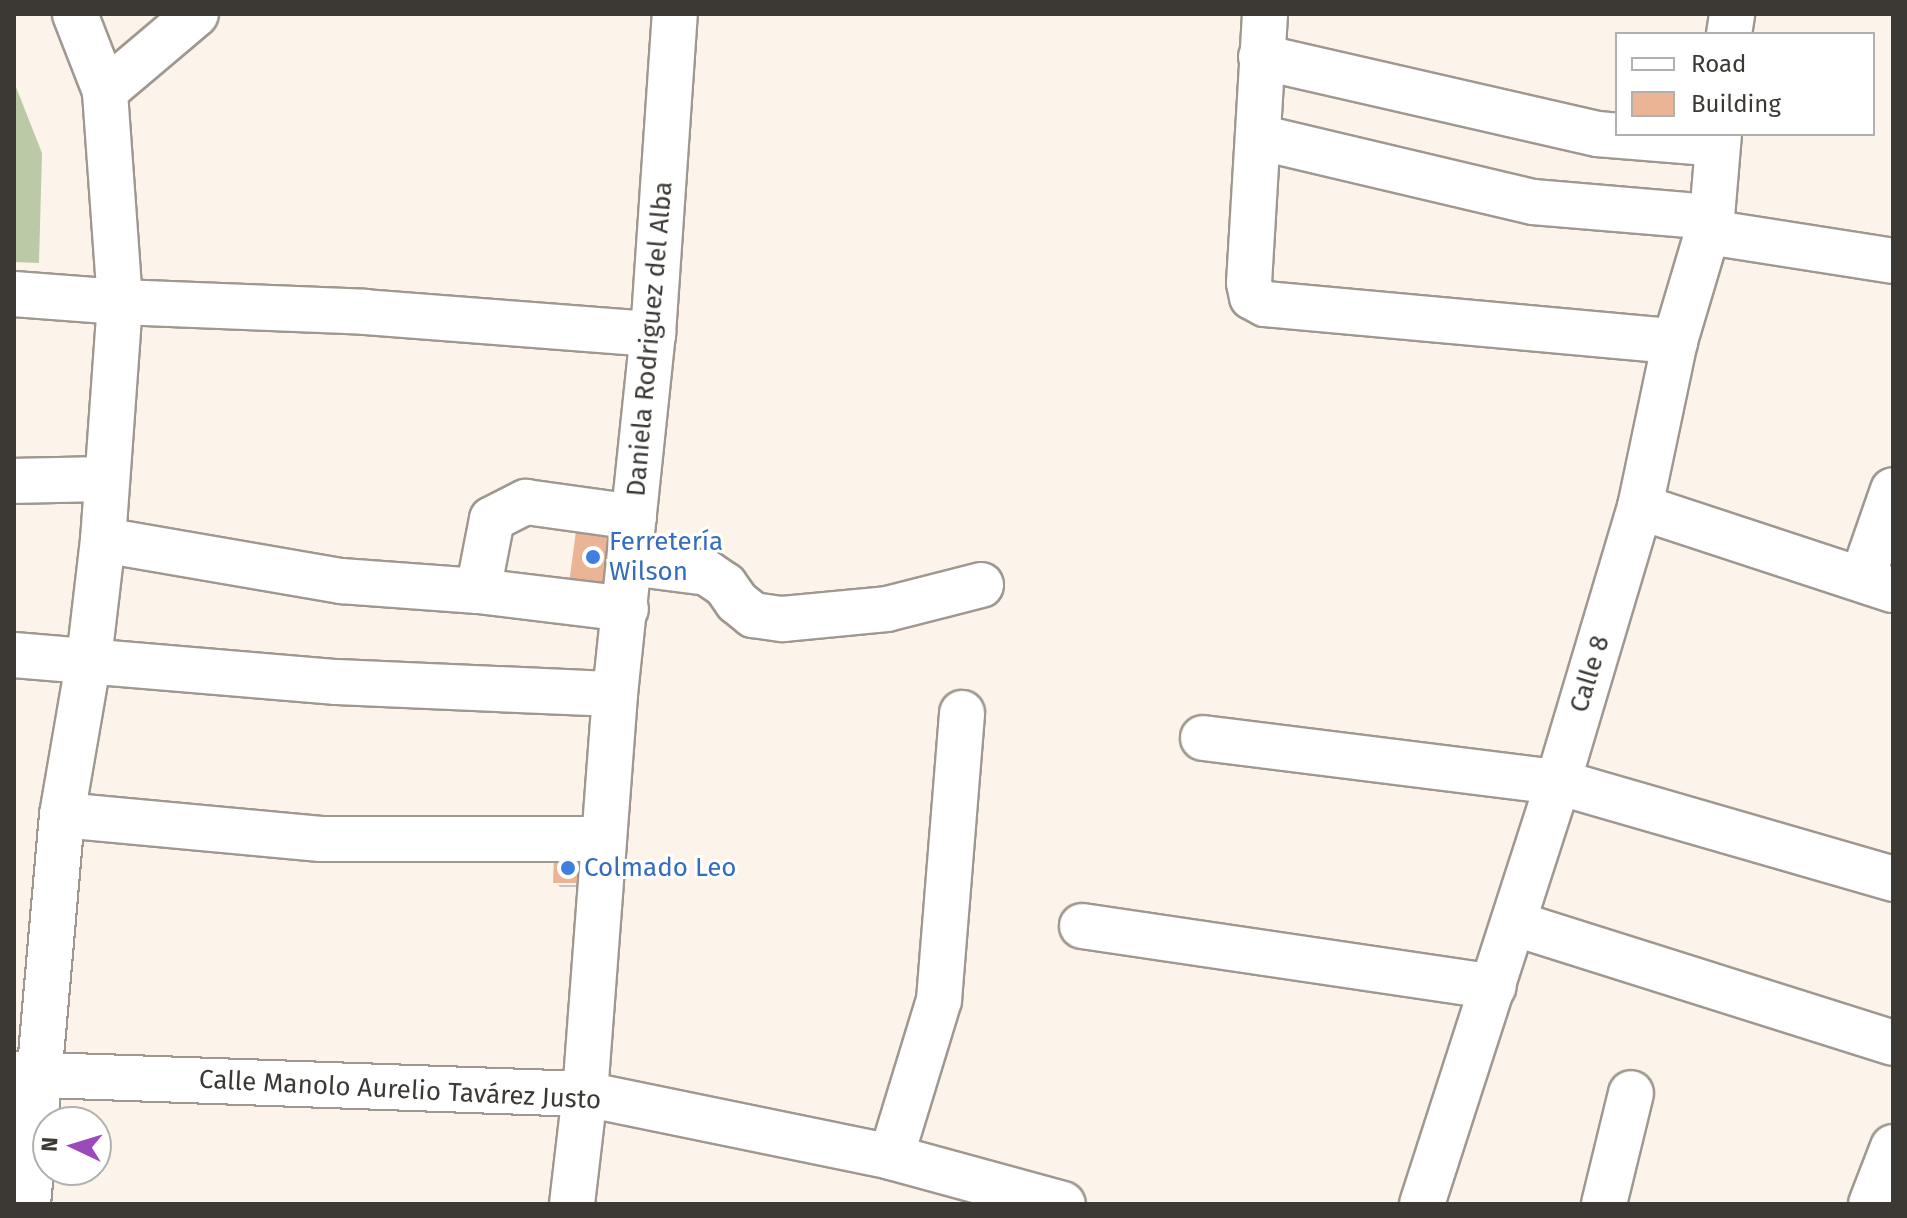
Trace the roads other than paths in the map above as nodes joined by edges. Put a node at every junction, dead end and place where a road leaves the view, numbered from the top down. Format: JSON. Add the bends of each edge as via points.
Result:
{"nodes":[{"id":1,"x":75,"y":14,"type":"edge"},
{"id":2,"x":196,"y":14,"type":"edge"},
{"id":3,"x":675,"y":14,"type":"edge"},
{"id":4,"x":1265,"y":14,"type":"edge"},
{"id":5,"x":1261,"y":57,"type":"junction"},
{"id":6,"x":105,"y":91,"type":"junction"},
{"id":7,"x":1615,"y":135,"type":"edge"},
{"id":8,"x":1645,"y":136,"type":"edge"},
{"id":9,"x":1258,"y":137,"type":"junction"},
{"id":10,"x":1718,"y":139,"type":"edge"},
{"id":11,"x":1710,"y":225,"type":"junction"},
{"id":12,"x":1893,"y":261,"type":"edge"},
{"id":13,"x":14,"y":294,"type":"edge"},
{"id":14,"x":120,"y":302,"type":"junction"},
{"id":15,"x":653,"y":334,"type":"junction"},
{"id":16,"x":1675,"y":341,"type":"junction"},
{"id":17,"x":107,"y":479,"type":"junction"},
{"id":18,"x":14,"y":481,"type":"edge"},
{"id":19,"x":1893,"y":490,"type":"edge"},
{"id":20,"x":1640,"y":507,"type":"junction"},
{"id":21,"x":634,"y":517,"type":"junction"},
{"id":22,"x":103,"y":540,"type":"junction"},
{"id":23,"x":630,"y":563,"type":"junction"},
{"id":24,"x":1878,"y":584,"type":"edge"},
{"id":25,"x":981,"y":585,"type":"dead end"},
{"id":26,"x":478,"y":591,"type":"junction"},
{"id":27,"x":626,"y":609,"type":"junction"},
{"id":28,"x":14,"y":655,"type":"edge"},
{"id":29,"x":89,"y":659,"type":"junction"},
{"id":30,"x":615,"y":694,"type":"junction"},
{"id":31,"x":962,"y":713,"type":"dead end"},
{"id":32,"x":1203,"y":738,"type":"dead end"},
{"id":33,"x":1558,"y":782,"type":"junction"},
{"id":34,"x":62,"y":815,"type":"junction"},
{"id":35,"x":604,"y":839,"type":"junction"},
{"id":36,"x":1893,"y":879,"type":"edge"},
{"id":37,"x":1513,"y":923,"type":"junction"},
{"id":38,"x":1082,"y":926,"type":"dead end"},
{"id":39,"x":1493,"y":987,"type":"junction"},
{"id":40,"x":1893,"y":1043,"type":"edge"},
{"id":41,"x":27,"y":1075,"type":"edge"},
{"id":42,"x":1631,"y":1093,"type":"dead end"},
{"id":43,"x":585,"y":1094,"type":"junction"},
{"id":44,"x":1893,"y":1147,"type":"edge"},
{"id":45,"x":891,"y":1157,"type":"junction"},
{"id":46,"x":28,"y":1204,"type":"edge"},
{"id":47,"x":572,"y":1204,"type":"edge"},
{"id":48,"x":1063,"y":1204,"type":"edge"},
{"id":49,"x":1422,"y":1204,"type":"edge"},
{"id":50,"x":1604,"y":1204,"type":"edge"},
{"id":51,"x":1871,"y":1204,"type":"edge"}],
"edges":[{"from":1,"to":6,"type":"street"},
{"from":2,"to":6,"type":"street"},
{"from":3,"to":15,"type":"street","name":"Daniela Rodriguez del Alba"},
{"from":4,"to":5,"type":"street"},
{"from":5,"to":7,"type":"street"},
{"from":5,"to":9,"type":"street"},
{"from":6,"to":14,"type":"street"},
{"from":8,"to":10,"type":"street"},
{"from":9,"to":11,"type":"street","via":[[1533,202]]},
{"from":9,"to":16,"type":"street","via":[[1249,283],[1252,297],[1265,304]]},
{"from":10,"to":11,"type":"street","name":"Calle 8"},
{"from":11,"to":12,"type":"street"},
{"from":11,"to":16,"type":"street","name":"Calle 8"},
{"from":13,"to":14,"type":"street"},
{"from":14,"to":15,"type":"street","via":[[365,312]]},
{"from":14,"to":17,"type":"street"},
{"from":15,"to":21,"type":"street","name":"Daniela Rodriguez del Alba"},
{"from":16,"to":20,"type":"street","name":"Calle 8"},
{"from":17,"to":18,"type":"street"},
{"from":17,"to":22,"type":"street"},
{"from":19,"to":24,"type":"street"},
{"from":20,"to":24,"type":"street"},
{"from":20,"to":33,"type":"street","name":"Calle 8"},
{"from":21,"to":23,"type":"street","name":"Daniela Rodriguez del Alba"},
{"from":21,"to":26,"type":"street","via":[[526,502],[492,519]]},
{"from":22,"to":26,"type":"street","via":[[341,581]]},
{"from":22,"to":29,"type":"street"},
{"from":23,"to":25,"type":"street","via":[[707,573],[753,615],[783,619],[887,609]]},
{"from":23,"to":27,"type":"street","name":"Daniela Rodriguez del Alba"},
{"from":26,"to":27,"type":"street"},
{"from":27,"to":30,"type":"street","name":"Daniela Rodriguez del Alba"},
{"from":28,"to":29,"type":"street"},
{"from":29,"to":30,"type":"street","via":[[337,682]]},
{"from":29,"to":34,"type":"street"},
{"from":30,"to":35,"type":"street","name":"Daniela Rodriguez del Alba"},
{"from":31,"to":45,"type":"street","via":[[939,1000]]},
{"from":32,"to":33,"type":"street"},
{"from":33,"to":36,"type":"street"},
{"from":33,"to":37,"type":"street","name":"Calle 8"},
{"from":34,"to":35,"type":"street","via":[[321,839]]},
{"from":34,"to":41,"type":"street"},
{"from":35,"to":43,"type":"street","name":"Daniela Rodriguez del Alba"},
{"from":37,"to":39,"type":"street","name":"Calle 8"},
{"from":37,"to":40,"type":"street"},
{"from":38,"to":39,"type":"street"},
{"from":39,"to":49,"type":"street","name":"Calle 8"},
{"from":41,"to":43,"type":"street","name":"Calle Manolo Aurelio Tavárez Justo"},
{"from":41,"to":46,"type":"street"},
{"from":42,"to":50,"type":"street"},
{"from":43,"to":45,"type":"street","name":"Calle Manolo Aurelio Tavárez Justo"},
{"from":43,"to":47,"type":"street","name":"Daniela Rodriguez del Alba"},
{"from":44,"to":51,"type":"street"},
{"from":45,"to":48,"type":"street","name":"Calle Manolo Aurelio Tavárez Justo"}]}
